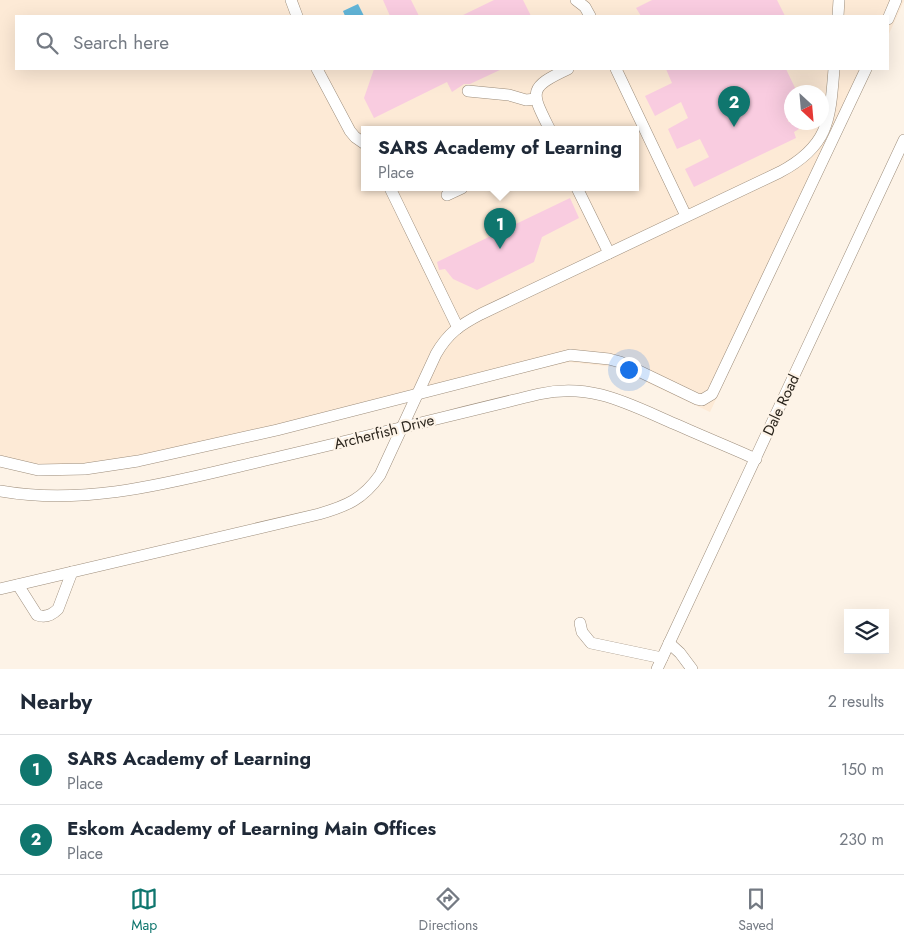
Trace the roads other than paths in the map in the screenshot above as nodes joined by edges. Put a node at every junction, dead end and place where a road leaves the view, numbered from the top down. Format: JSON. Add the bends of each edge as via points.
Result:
{"nodes":[{"id":1,"x":291,"y":0,"type":"edge"},
{"id":2,"x":576,"y":0,"type":"edge"},
{"id":3,"x":839,"y":0,"type":"edge"},
{"id":4,"x":896,"y":0,"type":"edge"},
{"id":5,"x":297,"y":15,"type":"edge"},
{"id":6,"x":589,"y":15,"type":"edge"},
{"id":7,"x":838,"y":15,"type":"edge"},
{"id":8,"x":889,"y":17,"type":"edge"},
{"id":9,"x":318,"y":70,"type":"edge"},
{"id":10,"x":566,"y":70,"type":"edge"},
{"id":11,"x":616,"y":70,"type":"edge"},
{"id":12,"x":834,"y":70,"type":"edge"},
{"id":13,"x":866,"y":70,"type":"edge"},
{"id":14,"x":468,"y":91,"type":"dead end"},
{"id":15,"x":536,"y":99,"type":"junction"},
{"id":16,"x":548,"y":126,"type":"edge"},
{"id":17,"x":904,"y":140,"type":"edge"},
{"id":18,"x":361,"y":141,"type":"edge"},
{"id":19,"x":391,"y":191,"type":"edge"},
{"id":20,"x":456,"y":191,"type":"edge"},
{"id":21,"x":578,"y":191,"type":"edge"},
{"id":22,"x":448,"y":195,"type":"dead end"},
{"id":23,"x":686,"y":216,"type":"junction"},
{"id":24,"x":609,"y":253,"type":"junction"},
{"id":25,"x":458,"y":328,"type":"junction"},
{"id":26,"x":418,"y":395,"type":"junction"},
{"id":27,"x":401,"y":428,"type":"junction"},
{"id":28,"x":756,"y":459,"type":"junction"},
{"id":29,"x":0,"y":462,"type":"edge"},
{"id":30,"x":0,"y":491,"type":"edge"},
{"id":31,"x":72,"y":572,"type":"junction"},
{"id":32,"x":18,"y":585,"type":"junction"},
{"id":33,"x":0,"y":590,"type":"edge"},
{"id":34,"x":580,"y":623,"type":"dead end"},
{"id":35,"x":669,"y":643,"type":"junction"},
{"id":36,"x":662,"y":658,"type":"junction"},
{"id":37,"x":657,"y":669,"type":"edge"},
{"id":38,"x":692,"y":669,"type":"edge"}],
"edges":[{"from":1,"to":5,"type":"street"},
{"from":2,"to":6,"type":"street"},
{"from":3,"to":7,"type":"street"},
{"from":4,"to":8,"type":"street"},
{"from":9,"to":18,"type":"street","via":[[350,131]]},
{"from":10,"to":15,"type":"street","via":[[540,84]]},
{"from":11,"to":23,"type":"street"},
{"from":12,"to":23,"type":"street","via":[[828,120],[821,137],[806,156],[780,172]]},
{"from":13,"to":26,"type":"street","via":[[708,398],[697,399],[615,361],[570,355]]},
{"from":14,"to":15,"type":"street"},
{"from":15,"to":16,"type":"street"},
{"from":17,"to":28,"type":"street","name":"Dale Road"},
{"from":19,"to":25,"type":"street"},
{"from":20,"to":22,"type":"street"},
{"from":21,"to":24,"type":"street"},
{"from":23,"to":24,"type":"street"},
{"from":24,"to":25,"type":"street"},
{"from":25,"to":26,"type":"street","via":[[440,347]]},
{"from":26,"to":27,"type":"street"},
{"from":26,"to":29,"type":"street","via":[[138,461],[85,469],[38,470]]},
{"from":27,"to":28,"type":"street","name":"Archerfish Drive","via":[[548,392],[584,391],[621,400]]},
{"from":27,"to":30,"type":"street","name":"Archerfish Drive","via":[[134,490],[66,496]]},
{"from":27,"to":31,"type":"street","via":[[380,475],[365,493],[346,506]]},
{"from":28,"to":35,"type":"street","name":"Dale Road"},
{"from":31,"to":32,"type":"street"},
{"from":31,"to":32,"type":"street","via":[[58,608],[48,616],[37,615]]},
{"from":32,"to":33,"type":"street"},
{"from":34,"to":36,"type":"street","via":[[582,632],[592,643]]},
{"from":35,"to":36,"type":"street","name":"Dale Road"},
{"from":35,"to":38,"type":"street"},
{"from":36,"to":37,"type":"street","name":"Dale Road"}]}
